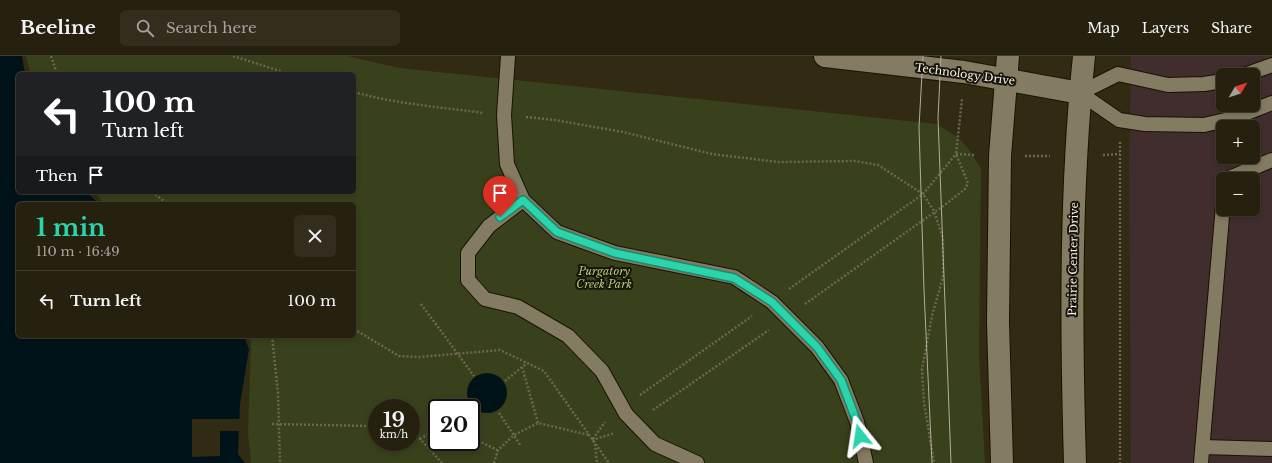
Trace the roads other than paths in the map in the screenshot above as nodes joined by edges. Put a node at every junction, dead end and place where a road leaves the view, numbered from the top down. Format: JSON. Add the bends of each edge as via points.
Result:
{"nodes":[{"id":1,"x":508,"y":56,"type":"edge"},
{"id":2,"x":825,"y":56,"type":"edge"},
{"id":3,"x":1008,"y":56,"type":"edge"},
{"id":4,"x":1084,"y":56,"type":"edge"},
{"id":5,"x":1272,"y":65,"type":"edge"},
{"id":6,"x":1260,"y":69,"type":"edge"},
{"id":7,"x":1006,"y":79,"type":"junction"},
{"id":8,"x":1216,"y":82,"type":"edge"},
{"id":9,"x":1080,"y":94,"type":"junction"},
{"id":10,"x":1272,"y":103,"type":"edge"},
{"id":11,"x":1272,"y":160,"type":"edge"},
{"id":12,"x":1244,"y":172,"type":"edge"},
{"id":13,"x":523,"y":200,"type":"junction"},
{"id":14,"x":1222,"y":216,"type":"edge"},
{"id":15,"x":1203,"y":447,"type":"junction"},
{"id":16,"x":1272,"y":449,"type":"edge"},
{"id":17,"x":697,"y":463,"type":"edge"},
{"id":18,"x":866,"y":463,"type":"edge"},
{"id":19,"x":1002,"y":463,"type":"edge"},
{"id":20,"x":1075,"y":463,"type":"edge"},
{"id":21,"x":1201,"y":463,"type":"edge"}],
"edges":[{"from":1,"to":13,"type":"lane","via":[[504,115],[507,164]]},
{"from":2,"to":7,"type":"main road","name":"Technology Drive"},
{"from":3,"to":7,"type":"main road"},
{"from":4,"to":9,"type":"main road","name":"Prairie Center Drive"},
{"from":5,"to":6,"type":"lane"},
{"from":7,"to":9,"type":"main road","name":"Technology Drive"},
{"from":7,"to":19,"type":"main road","via":[[1000,156],[998,322]]},
{"from":8,"to":9,"type":"lane","via":[[1168,85],[1118,74]]},
{"from":9,"to":10,"type":"lane","via":[[1119,120],[1145,124],[1204,125],[1234,118]]},
{"from":9,"to":20,"type":"main road","name":"Prairie Center Drive","via":[[1072,285]]},
{"from":11,"to":12,"type":"lane"},
{"from":13,"to":17,"type":"lane","via":[[489,226],[468,253],[468,280],[485,299],[518,307],[568,336],[602,371],[626,414],[655,444]]},
{"from":13,"to":18,"type":"lane","via":[[557,232],[615,253],[734,278],[772,302],[817,347],[841,380],[857,422]]},
{"from":14,"to":15,"type":"lane"},
{"from":15,"to":16,"type":"lane"},
{"from":15,"to":21,"type":"lane"}]}
